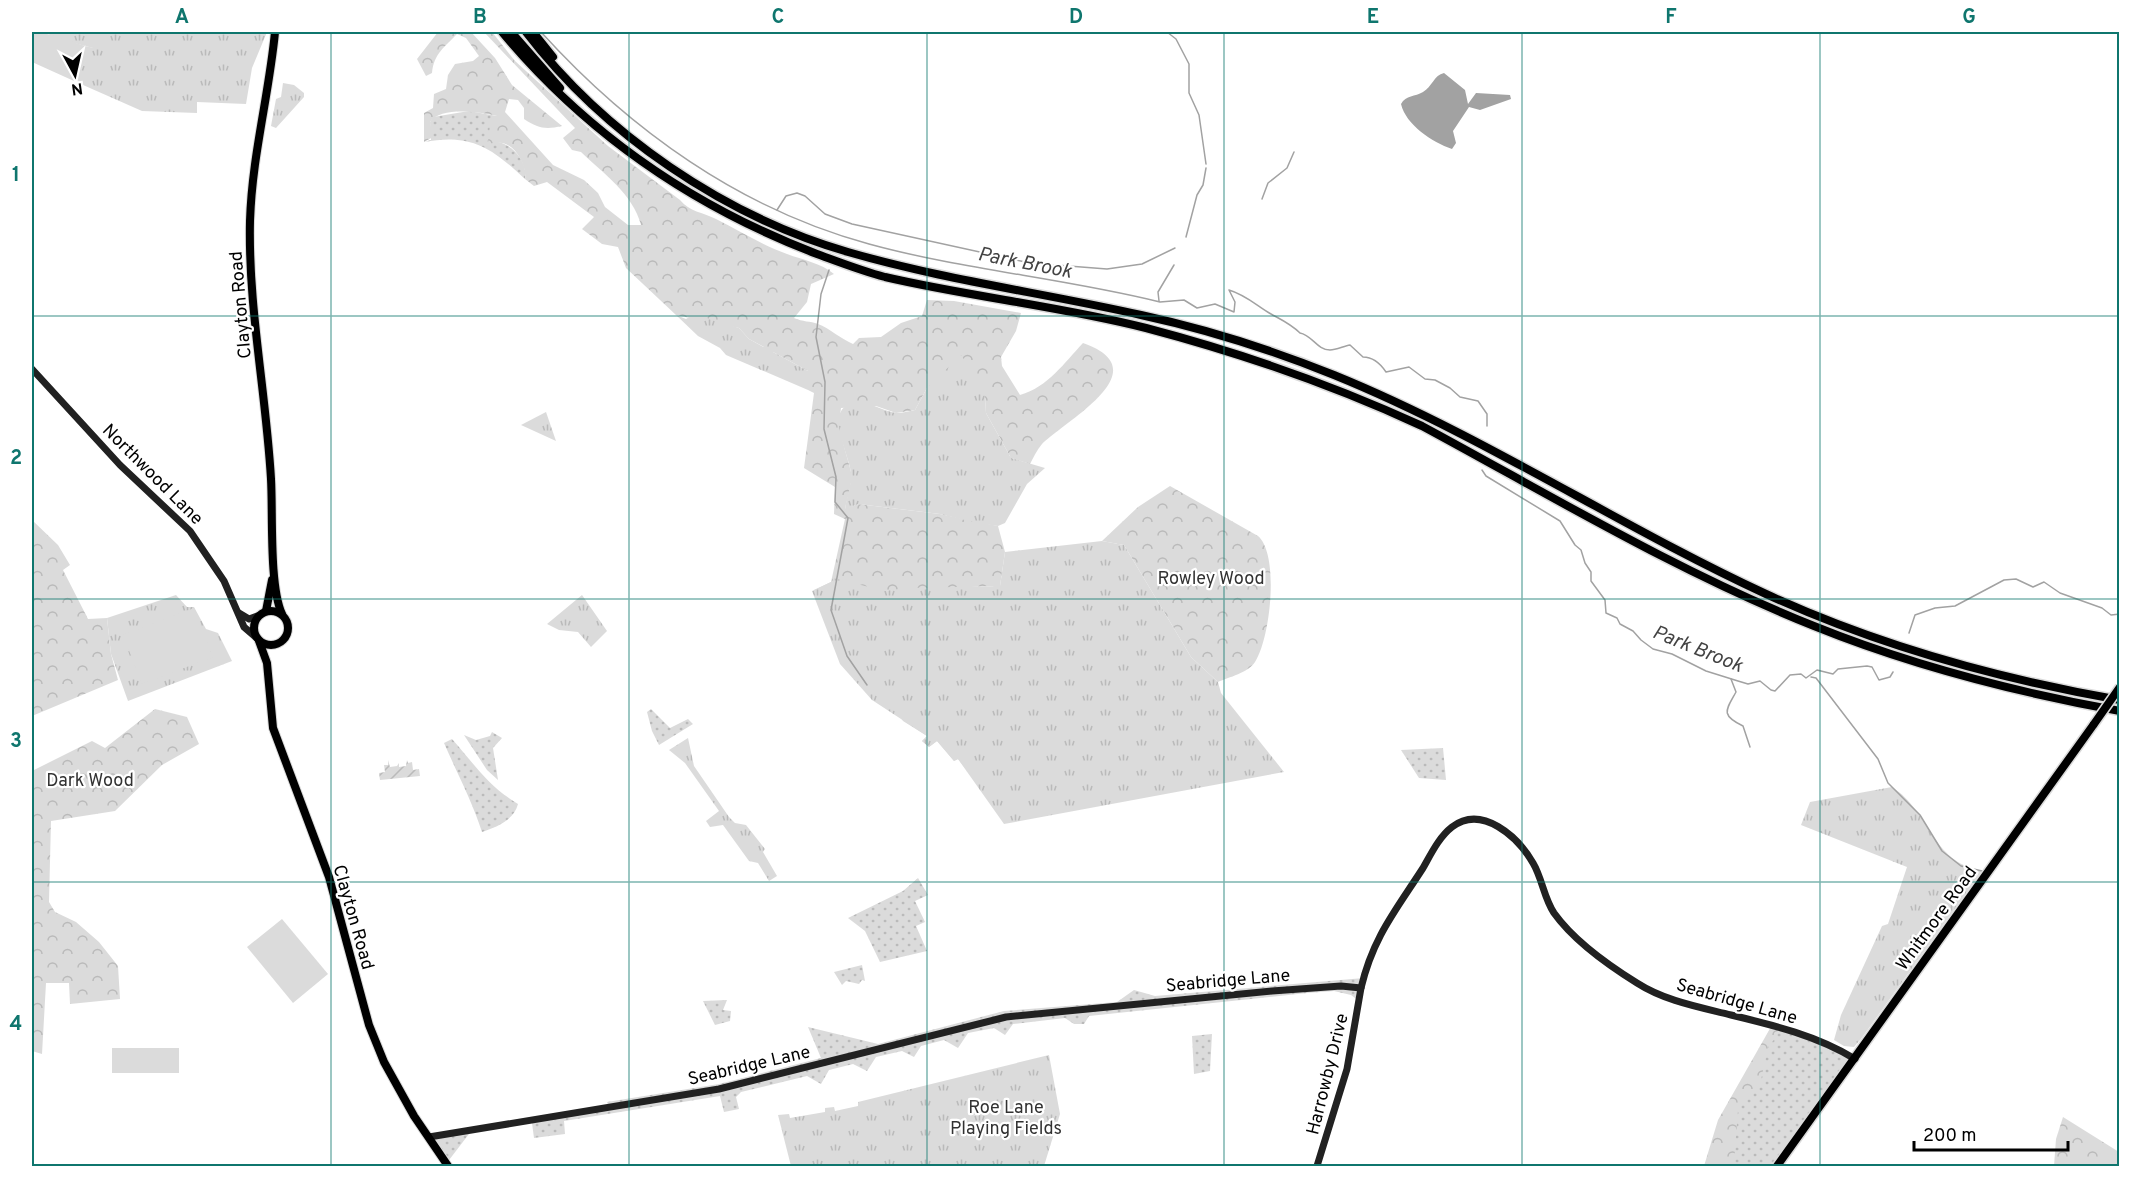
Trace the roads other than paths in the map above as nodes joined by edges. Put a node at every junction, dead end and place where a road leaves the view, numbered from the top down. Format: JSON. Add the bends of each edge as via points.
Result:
{"nodes":[{"id":1,"x":275,"y":32,"type":"edge"},
{"id":2,"x":502,"y":32,"type":"edge"},
{"id":3,"x":511,"y":32,"type":"edge"},
{"id":4,"x":526,"y":32,"type":"edge"},
{"id":5,"x":533,"y":32,"type":"edge"},
{"id":6,"x":581,"y":93,"type":"junction"},
{"id":7,"x":654,"y":169,"type":"junction"},
{"id":8,"x":32,"y":369,"type":"edge"},
{"id":9,"x":274,"y":557,"type":"junction"},
{"id":10,"x":237,"y":611,"type":"junction"},
{"id":11,"x":263,"y":613,"type":"junction"},
{"id":12,"x":282,"y":614,"type":"junction"},
{"id":13,"x":259,"y":640,"type":"junction"},
{"id":14,"x":278,"y":644,"type":"junction"},
{"id":15,"x":267,"y":663,"type":"junction"},
{"id":16,"x":2120,"y":687,"type":"edge"},
{"id":17,"x":2120,"y":700,"type":"edge"},
{"id":18,"x":2120,"y":711,"type":"edge"},
{"id":19,"x":1361,"y":988,"type":"junction"},
{"id":20,"x":1855,"y":1059,"type":"junction"},
{"id":21,"x":429,"y":1137,"type":"junction"},
{"id":22,"x":448,"y":1167,"type":"edge"},
{"id":23,"x":1317,"y":1167,"type":"edge"},
{"id":24,"x":1777,"y":1167,"type":"edge"}],
"edges":[{"from":1,"to":9,"type":"main road","name":"Clayton Road","via":[[254,168],[250,237]]},
{"from":2,"to":7,"type":"highway","via":[[585,119]]},
{"from":3,"to":7,"type":"highway","via":[[573,101]]},
{"from":4,"to":6,"type":"highway"},
{"from":5,"to":6,"type":"highway"},
{"from":6,"to":17,"type":"highway","via":[[661,160],[718,196],[795,233],[923,272],[1146,316],[1289,358],[1426,414],[1653,537],[1815,615],[1966,665]]},
{"from":7,"to":18,"type":"highway","via":[[750,226],[884,276],[1145,328],[1317,382],[1422,426],[1712,582],[1812,626],[1955,674]]},
{"from":8,"to":10,"type":"street","name":"Northwood Lane","via":[[120,465],[190,531],[220,573]]},
{"from":9,"to":11,"type":"main road","name":"Clayton Road","via":[[271,593]]},
{"from":9,"to":12,"type":"main road","name":"Clayton Road"},
{"from":10,"to":11,"type":"street","via":[[246,618]]},
{"from":10,"to":13,"type":"street","name":"Northwood Lane","via":[[244,627]]},
{"from":11,"to":12,"type":"main road"},
{"from":11,"to":13,"type":"main road","name":"Clayton Road","via":[[253,628]]},
{"from":12,"to":14,"type":"main road","name":"Clayton Road","via":[[289,630]]},
{"from":13,"to":14,"type":"main road","via":[[269,646]]},
{"from":13,"to":15,"type":"main road","name":"Clayton Road"},
{"from":14,"to":15,"type":"main road","name":"Clayton Road"},
{"from":15,"to":21,"type":"main road","name":"Clayton Road","via":[[273,728],[329,877],[369,1025],[387,1067]]},
{"from":16,"to":20,"type":"highway","name":"Whitmore Road","bridge":true},
{"from":19,"to":20,"type":"street","name":"Seabridge Lane","via":[[1377,937],[1444,835],[1459,823],[1479,819],[1493,823],[1524,850],[1561,922],[1639,985],[1690,1006],[1791,1031]]},
{"from":19,"to":21,"type":"street","name":"Seabridge Lane","via":[[1295,989],[1006,1017],[719,1089]]},
{"from":19,"to":23,"type":"street","name":"Harrowby Drive","via":[[1347,1069]]},
{"from":20,"to":24,"type":"highway","name":"Whitmore Road"},
{"from":21,"to":22,"type":"main road","name":"Clayton Road"}]}
